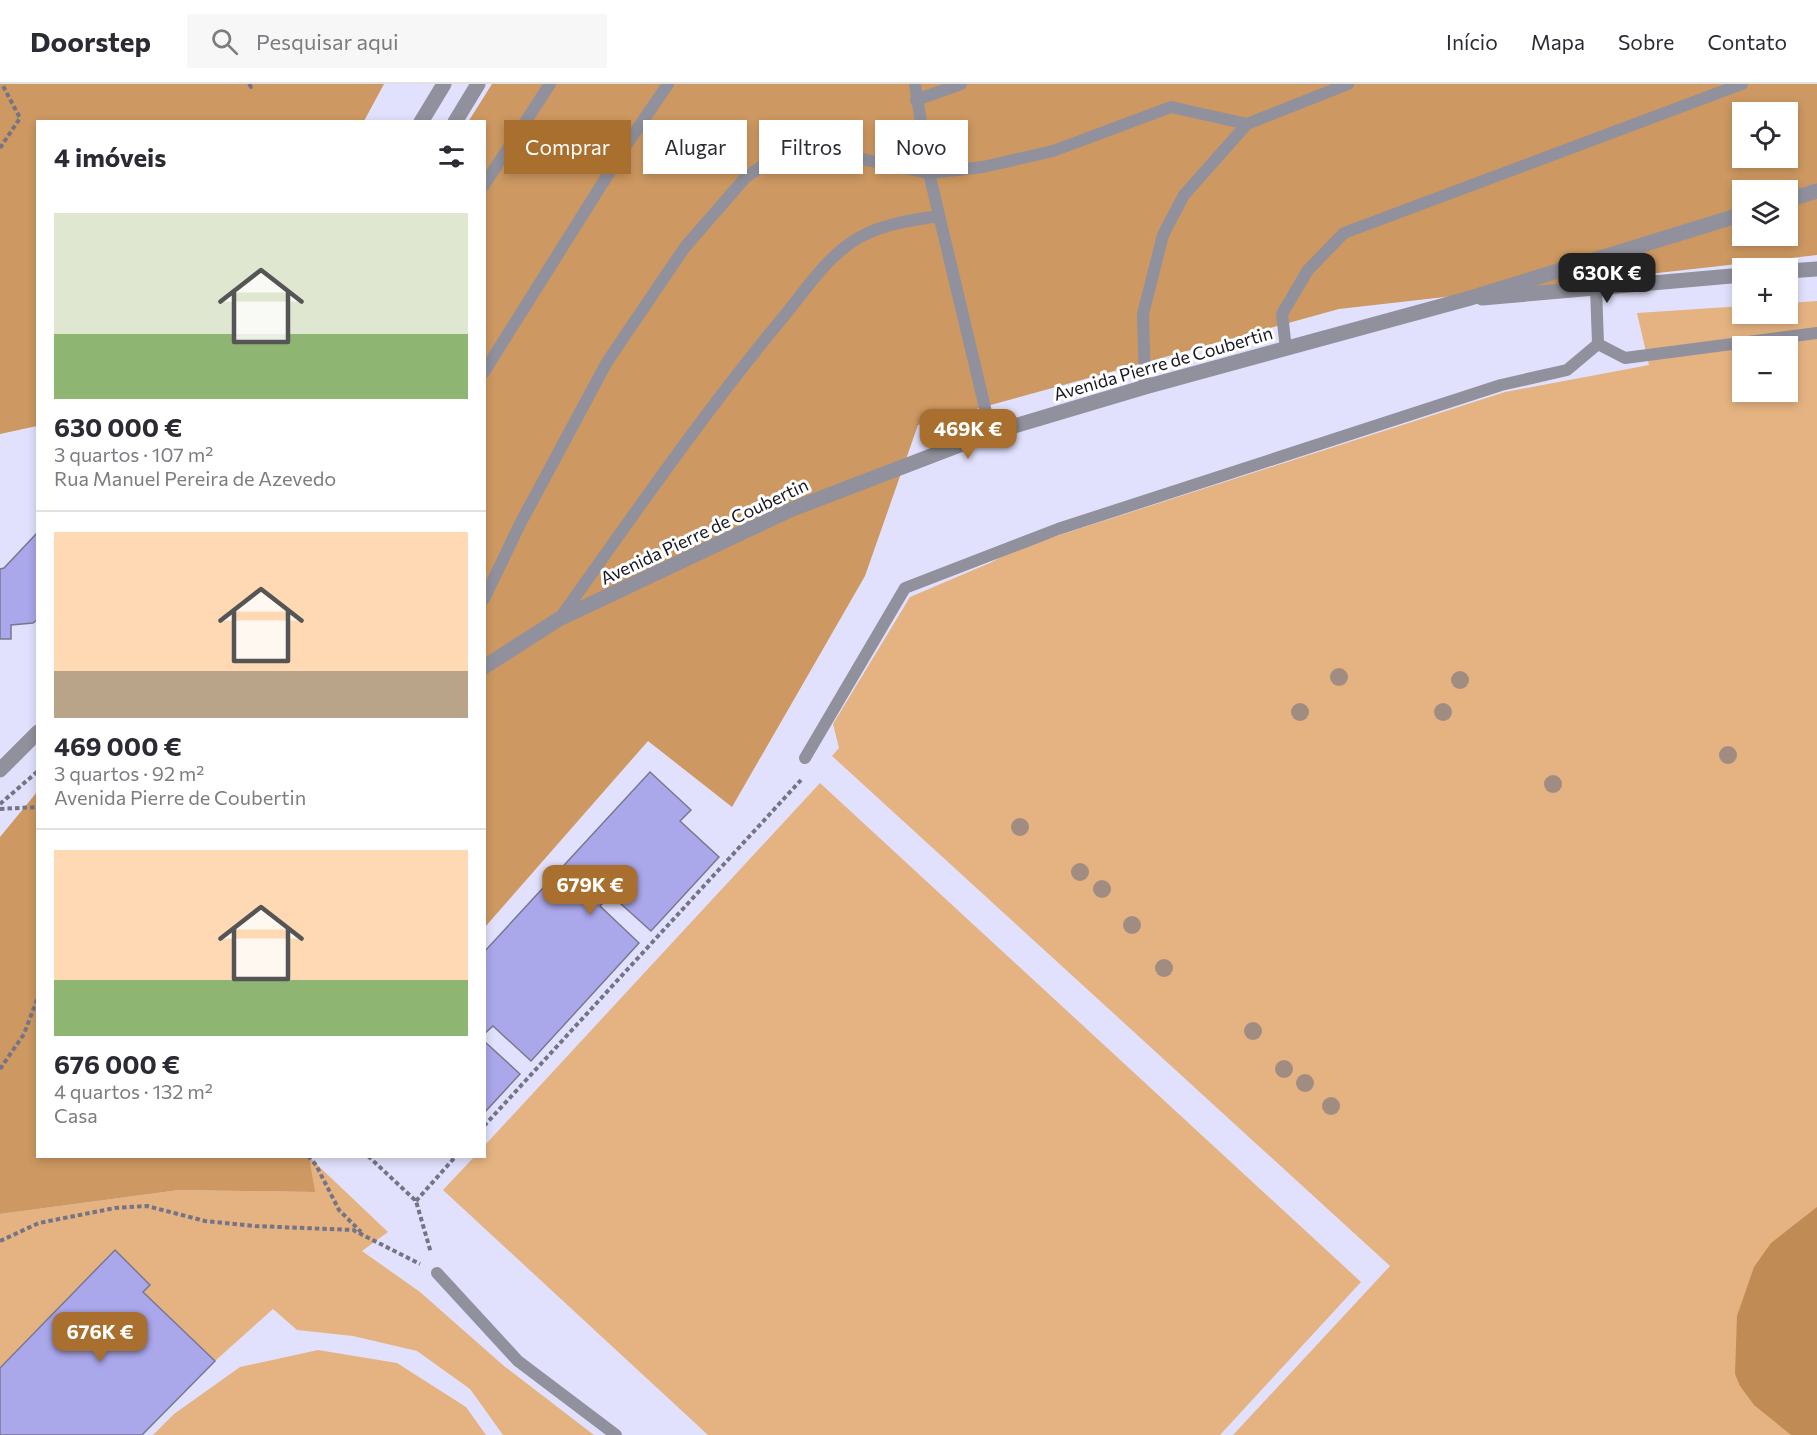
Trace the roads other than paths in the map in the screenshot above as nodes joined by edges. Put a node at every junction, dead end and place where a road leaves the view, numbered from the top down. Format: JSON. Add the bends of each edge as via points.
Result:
{"nodes":[{"id":1,"x":444,"y":84,"type":"edge"},
{"id":2,"x":477,"y":84,"type":"edge"},
{"id":3,"x":550,"y":84,"type":"edge"},
{"id":4,"x":668,"y":84,"type":"edge"},
{"id":5,"x":915,"y":84,"type":"edge"},
{"id":6,"x":961,"y":84,"type":"edge"},
{"id":7,"x":1348,"y":84,"type":"edge"},
{"id":8,"x":1742,"y":84,"type":"edge"},
{"id":9,"x":916,"y":100,"type":"junction"},
{"id":10,"x":422,"y":120,"type":"edge"},
{"id":11,"x":456,"y":120,"type":"edge"},
{"id":12,"x":920,"y":120,"type":"edge"},
{"id":13,"x":1247,"y":124,"type":"junction"},
{"id":14,"x":875,"y":162,"type":"edge"},
{"id":15,"x":968,"y":169,"type":"edge"},
{"id":16,"x":929,"y":174,"type":"edge"},
{"id":17,"x":486,"y":182,"type":"edge"},
{"id":18,"x":1817,"y":191,"type":"edge"},
{"id":19,"x":1798,"y":197,"type":"edge"},
{"id":20,"x":939,"y":216,"type":"junction"},
{"id":21,"x":1732,"y":217,"type":"edge"},
{"id":22,"x":1817,"y":269,"type":"edge"},
{"id":23,"x":1798,"y":270,"type":"edge"},
{"id":24,"x":1732,"y":276,"type":"edge"},
{"id":25,"x":1596,"y":288,"type":"junction"},
{"id":26,"x":1467,"y":299,"type":"junction"},
{"id":27,"x":1817,"y":333,"type":"edge"},
{"id":28,"x":1598,"y":344,"type":"junction"},
{"id":29,"x":1286,"y":349,"type":"junction"},
{"id":30,"x":486,"y":369,"type":"edge"},
{"id":31,"x":1145,"y":387,"type":"junction"},
{"id":32,"x":991,"y":433,"type":"junction"},
{"id":33,"x":486,"y":595,"type":"edge"},
{"id":34,"x":559,"y":619,"type":"junction"},
{"id":35,"x":486,"y":666,"type":"edge"},
{"id":36,"x":36,"y":734,"type":"edge"},
{"id":37,"x":805,"y":758,"type":"road end"},
{"id":38,"x":0,"y":770,"type":"edge"},
{"id":39,"x":437,"y":1273,"type":"road end"},
{"id":40,"x":616,"y":1435,"type":"edge"}],
"edges":[{"from":1,"to":10,"type":"street"},
{"from":2,"to":11,"type":"street"},
{"from":3,"to":17,"type":"lane"},
{"from":4,"to":30,"type":"lane"},
{"from":5,"to":9,"type":"lane"},
{"from":6,"to":9,"type":"lane"},
{"from":7,"to":13,"type":"lane"},
{"from":8,"to":29,"type":"lane","via":[[1344,232],[1308,270],[1282,314]]},
{"from":9,"to":12,"type":"lane"},
{"from":13,"to":15,"type":"lane","via":[[1171,107],[1053,151]]},
{"from":13,"to":31,"type":"lane","via":[[1184,195],[1163,235],[1143,314]]},
{"from":14,"to":33,"type":"lane","via":[[804,147],[775,158],[746,177],[685,248],[607,362]]},
{"from":16,"to":20,"type":"lane"},
{"from":18,"to":19,"type":"street"},
{"from":20,"to":32,"type":"lane"},
{"from":20,"to":34,"type":"lane","via":[[885,226],[859,237],[836,254],[759,345]]},
{"from":21,"to":26,"type":"street","name":"Avenida Pierre de Coubertin"},
{"from":22,"to":23,"type":"street"},
{"from":24,"to":25,"type":"street"},
{"from":25,"to":26,"type":"street"},
{"from":25,"to":28,"type":"lane"},
{"from":26,"to":29,"type":"street","name":"Avenida Pierre de Coubertin"},
{"from":27,"to":28,"type":"lane","via":[[1625,358]]},
{"from":28,"to":37,"type":"lane","via":[[1567,370],[1501,385],[1069,525],[905,588]]},
{"from":29,"to":31,"type":"street","name":"Avenida Pierre de Coubertin"},
{"from":31,"to":32,"type":"street","name":"Avenida Pierre de Coubertin"},
{"from":32,"to":34,"type":"street","name":"Avenida Pierre de Coubertin","via":[[790,510]]},
{"from":34,"to":35,"type":"street","name":"Avenida Pierre de Coubertin"},
{"from":36,"to":38,"type":"street"},
{"from":39,"to":40,"type":"lane","via":[[518,1361]]}]}
